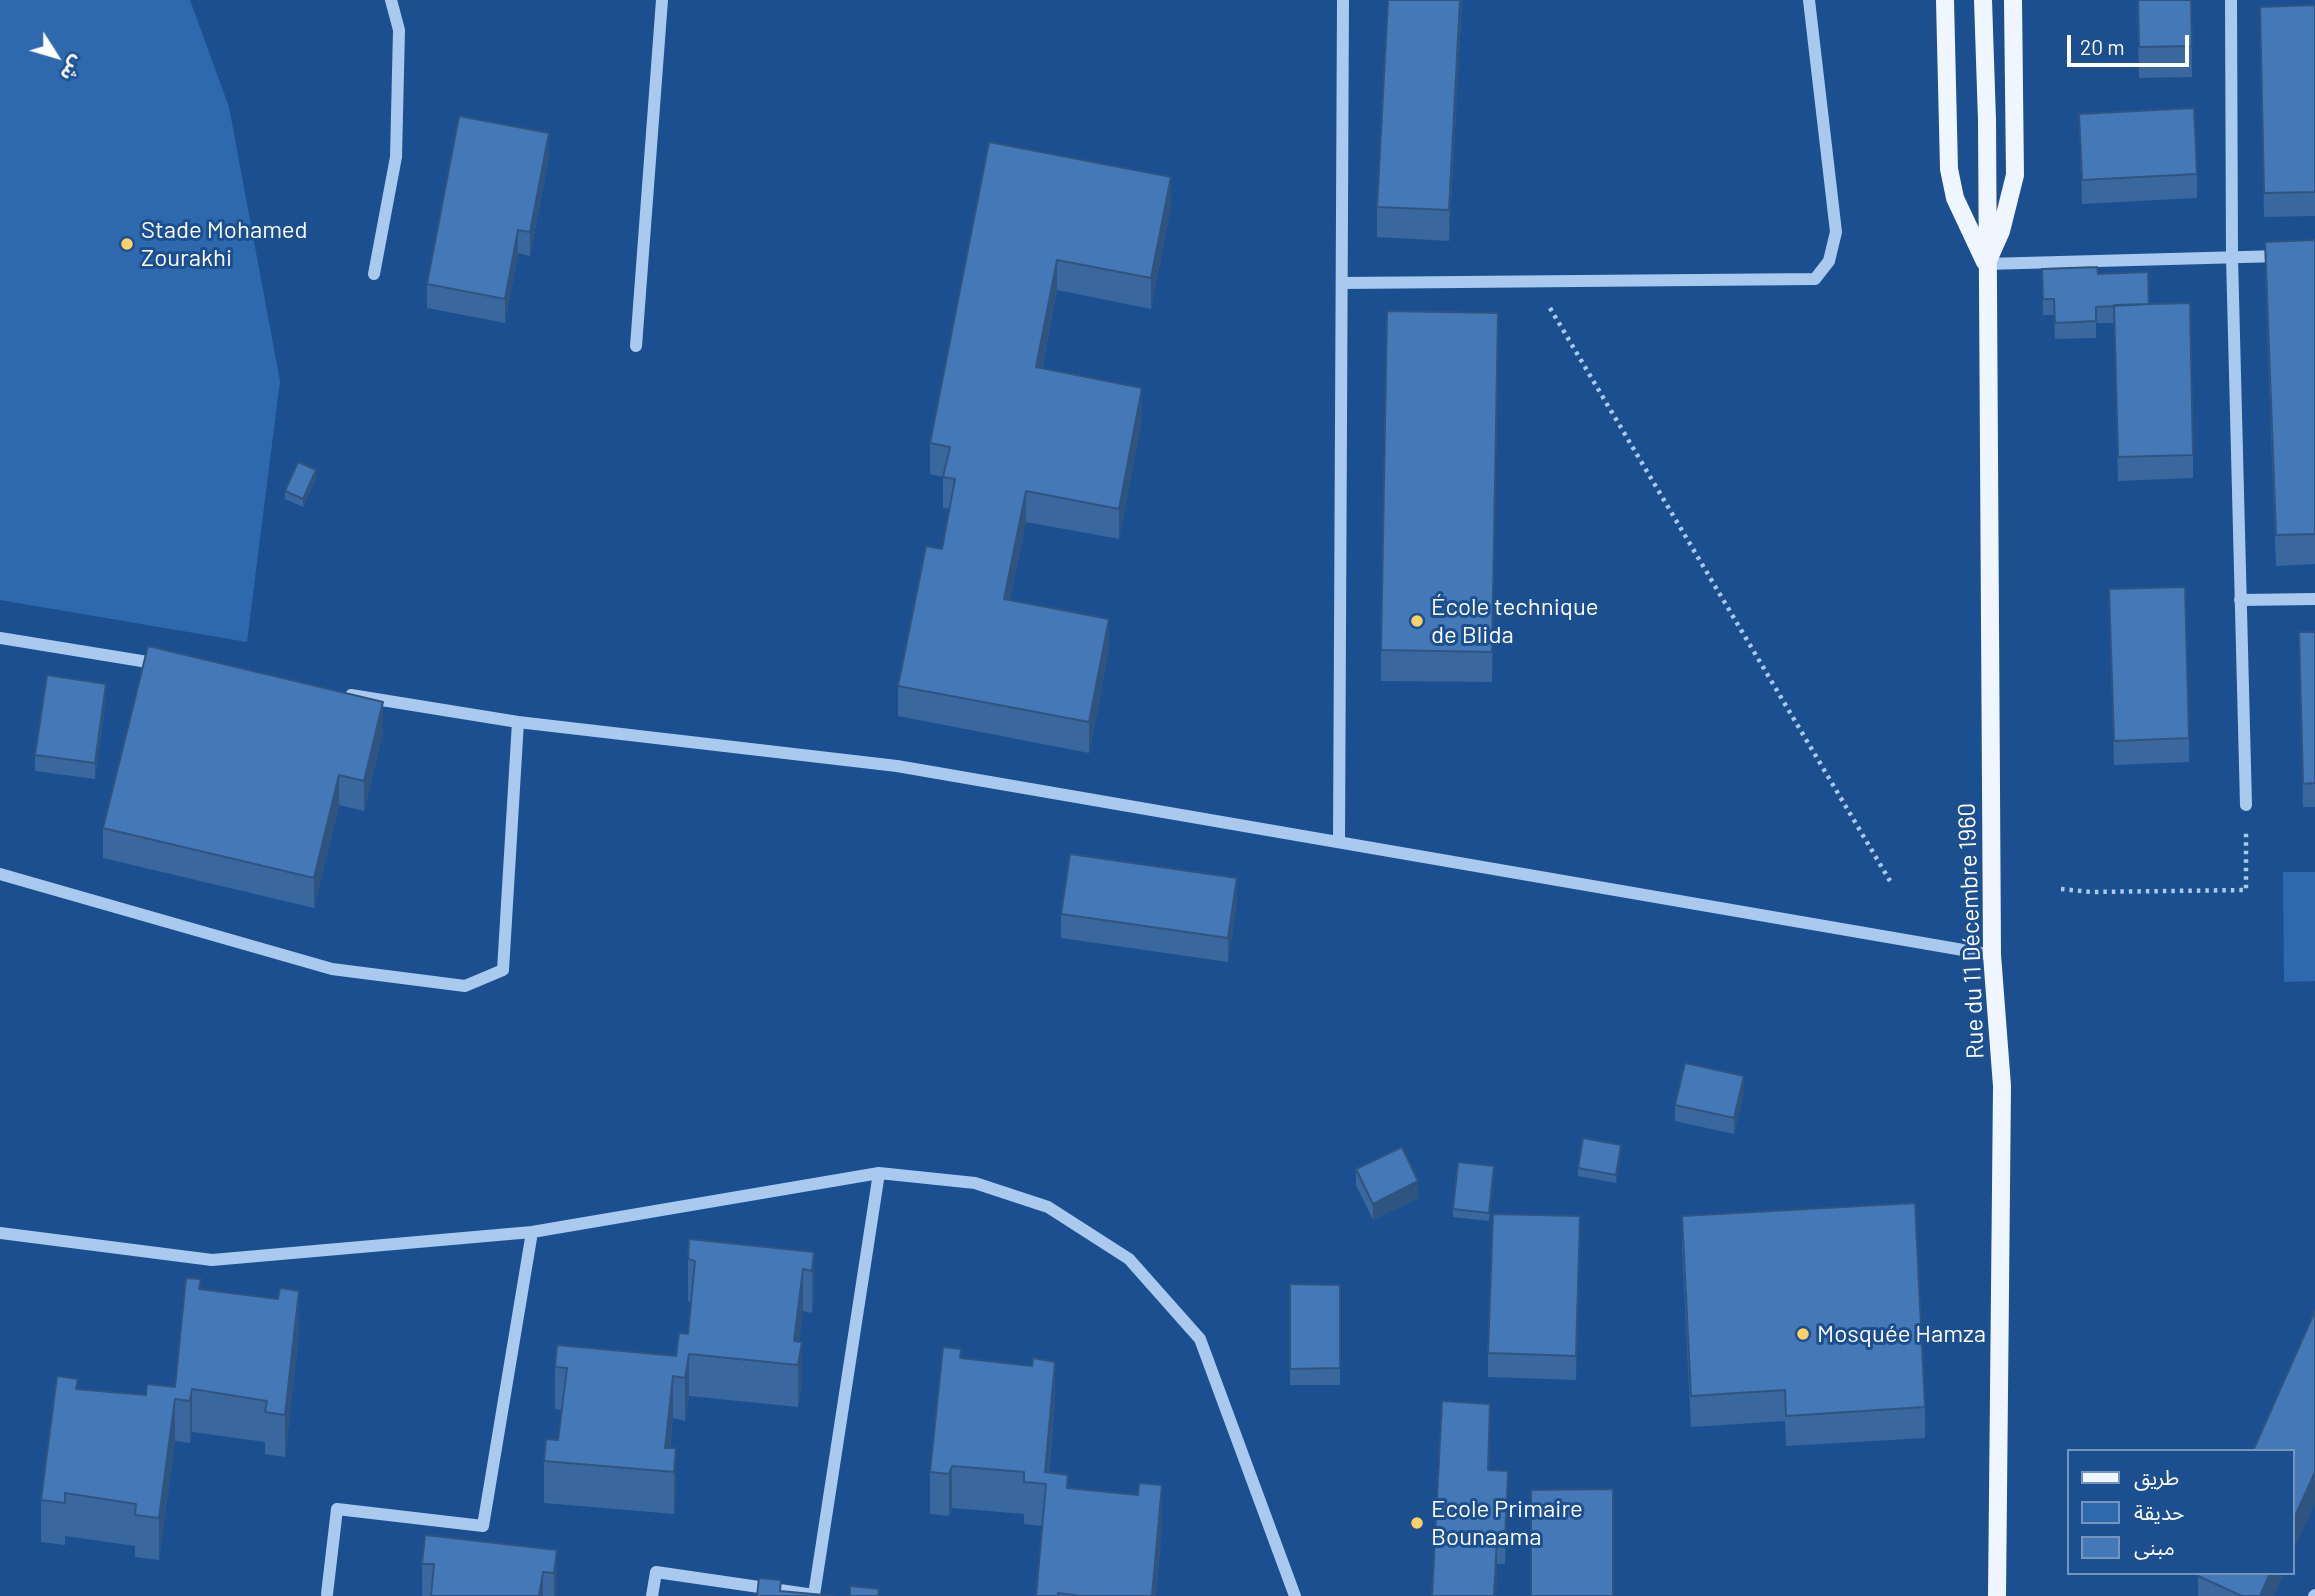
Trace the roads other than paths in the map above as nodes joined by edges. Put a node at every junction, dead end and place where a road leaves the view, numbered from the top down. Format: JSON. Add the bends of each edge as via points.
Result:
{"nodes":[{"id":1,"x":391,"y":0,"type":"edge"},
{"id":2,"x":662,"y":0,"type":"edge"},
{"id":3,"x":1343,"y":0,"type":"edge"},
{"id":4,"x":1809,"y":0,"type":"edge"},
{"id":5,"x":1945,"y":0,"type":"edge"},
{"id":6,"x":1983,"y":0,"type":"edge"},
{"id":7,"x":2013,"y":0,"type":"edge"},
{"id":8,"x":2231,"y":0,"type":"edge"},
{"id":9,"x":2287,"y":255,"type":"edge"},
{"id":10,"x":2232,"y":257,"type":"junction"},
{"id":11,"x":1986,"y":264,"type":"junction"},
{"id":12,"x":374,"y":274,"type":"dead end"},
{"id":13,"x":1343,"y":283,"type":"junction"},
{"id":14,"x":636,"y":346,"type":"dead end"},
{"id":15,"x":2315,"y":599,"type":"edge"},
{"id":16,"x":2240,"y":600,"type":"junction"},
{"id":17,"x":0,"y":638,"type":"edge"},
{"id":18,"x":177,"y":667,"type":"edge"},
{"id":19,"x":341,"y":693,"type":"edge"},
{"id":20,"x":518,"y":722,"type":"junction"},
{"id":21,"x":2246,"y":805,"type":"road end"},
{"id":22,"x":1339,"y":842,"type":"junction"},
{"id":23,"x":0,"y":874,"type":"edge"},
{"id":24,"x":1992,"y":955,"type":"junction"},
{"id":25,"x":878,"y":1173,"type":"junction"},
{"id":26,"x":532,"y":1232,"type":"junction"},
{"id":27,"x":0,"y":1233,"type":"edge"},
{"id":28,"x":327,"y":1594,"type":"dead end"},
{"id":29,"x":652,"y":1596,"type":"edge"},
{"id":30,"x":1296,"y":1596,"type":"edge"},
{"id":31,"x":1997,"y":1596,"type":"edge"}],
"edges":[{"from":1,"to":12,"type":"street","via":[[399,30],[396,156]]},
{"from":2,"to":14,"type":"street"},
{"from":3,"to":13,"type":"street"},
{"from":4,"to":13,"type":"street","via":[[1836,232],[1829,261],[1815,279]]},
{"from":5,"to":11,"type":"main road","name":"Rue du 11 Décembre 1960","via":[[1949,169],[1955,198]]},
{"from":6,"to":11,"type":"main road","name":"Rue du 11 Décembre 1960"},
{"from":7,"to":11,"type":"main road","name":"Rue du 11 Décembre 1960","via":[[2015,175],[2001,231]]},
{"from":8,"to":10,"type":"street"},
{"from":9,"to":10,"type":"street"},
{"from":10,"to":11,"type":"street"},
{"from":10,"to":16,"type":"street"},
{"from":11,"to":24,"type":"main road","name":"Rue du 11 Décembre 1960"},
{"from":13,"to":22,"type":"street"},
{"from":15,"to":16,"type":"street"},
{"from":16,"to":21,"type":"street"},
{"from":17,"to":18,"type":"street"},
{"from":19,"to":20,"type":"street"},
{"from":20,"to":22,"type":"street","via":[[897,766]]},
{"from":20,"to":23,"type":"street","via":[[503,970],[465,986],[332,968]]},
{"from":22,"to":24,"type":"street"},
{"from":24,"to":31,"type":"main road","name":"Rue du 11 Décembre 1960","via":[[2002,1086]]},
{"from":25,"to":26,"type":"street"},
{"from":25,"to":29,"type":"street","via":[[814,1595],[656,1572]]},
{"from":25,"to":30,"type":"street","via":[[975,1183],[1048,1208],[1129,1259],[1200,1339]]},
{"from":26,"to":27,"type":"street","via":[[212,1260]]},
{"from":26,"to":28,"type":"street","via":[[483,1526],[337,1509]]}]}
